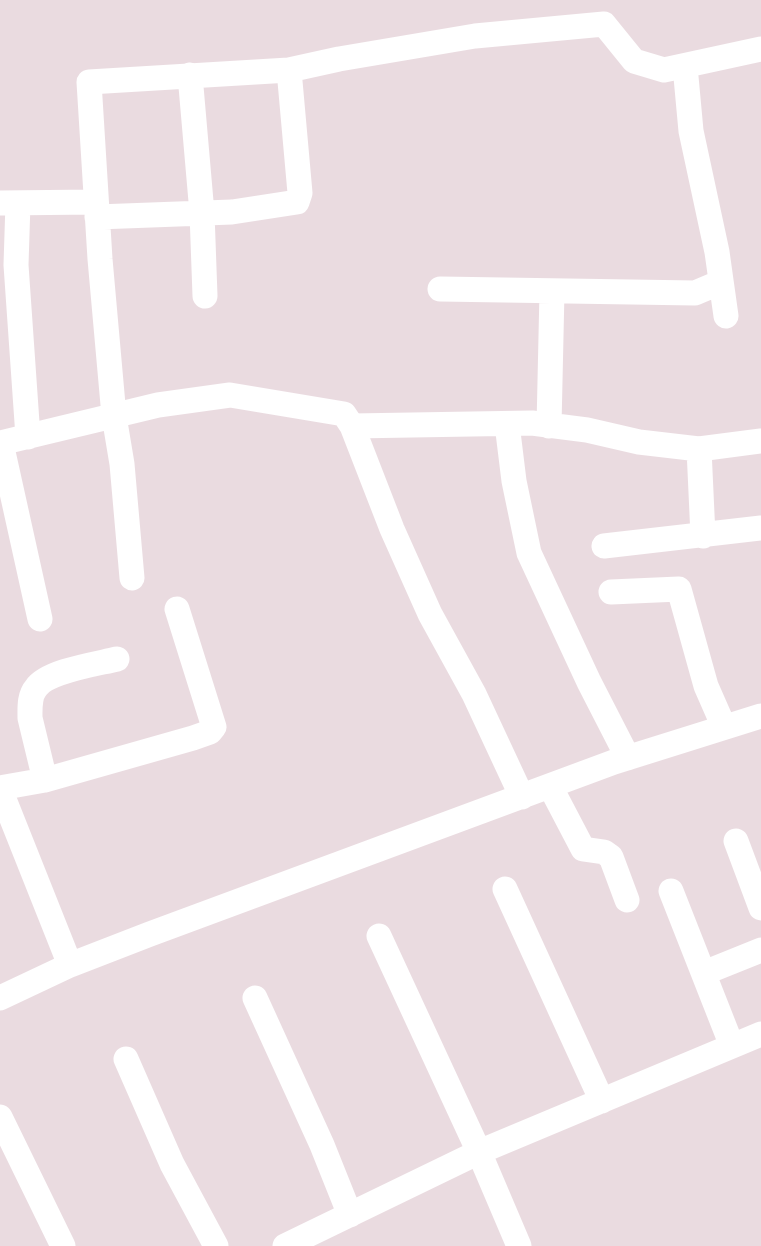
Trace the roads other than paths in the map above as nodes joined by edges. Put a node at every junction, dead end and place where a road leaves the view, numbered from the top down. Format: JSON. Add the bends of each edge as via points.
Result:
{"nodes":[{"id":1,"x":761,"y":49,"type":"edge"},
{"id":2,"x":685,"y":66,"type":"junction"},
{"id":3,"x":288,"y":70,"type":"junction"},
{"id":4,"x":190,"y":75,"type":"junction"},
{"id":5,"x":9,"y":203,"type":"edge"},
{"id":6,"x":97,"y":209,"type":"junction"},
{"id":7,"x":202,"y":214,"type":"junction"},
{"id":8,"x":721,"y":282,"type":"junction"},
{"id":9,"x":440,"y":289,"type":"dead end"},
{"id":10,"x":552,"y":291,"type":"junction"},
{"id":11,"x":205,"y":296,"type":"dead end"},
{"id":12,"x":726,"y":316,"type":"dead end"},
{"id":13,"x":114,"y":416,"type":"junction"},
{"id":14,"x":506,"y":424,"type":"junction"},
{"id":15,"x":352,"y":426,"type":"junction"},
{"id":16,"x":549,"y":426,"type":"junction"},
{"id":17,"x":28,"y":437,"type":"junction"},
{"id":18,"x":761,"y":441,"type":"edge"},
{"id":19,"x":0,"y":443,"type":"edge"},
{"id":20,"x":699,"y":449,"type":"junction"},
{"id":21,"x":761,"y":528,"type":"edge"},
{"id":22,"x":703,"y":536,"type":"junction"},
{"id":23,"x":604,"y":546,"type":"dead end"},
{"id":24,"x":132,"y":578,"type":"dead end"},
{"id":25,"x":611,"y":592,"type":"dead end"},
{"id":26,"x":177,"y":609,"type":"dead end"},
{"id":27,"x":40,"y":619,"type":"dead end"},
{"id":28,"x":117,"y":659,"type":"dead end"},
{"id":29,"x":761,"y":716,"type":"edge"},
{"id":30,"x":724,"y":727,"type":"junction"},
{"id":31,"x":628,"y":758,"type":"junction"},
{"id":32,"x":45,"y":780,"type":"junction"},
{"id":33,"x":550,"y":786,"type":"junction"},
{"id":34,"x":0,"y":789,"type":"edge"},
{"id":35,"x":522,"y":797,"type":"junction"},
{"id":36,"x":736,"y":841,"type":"dead end"},
{"id":37,"x":506,"y":889,"type":"dead end"},
{"id":38,"x":671,"y":891,"type":"dead end"},
{"id":39,"x":627,"y":900,"type":"dead end"},
{"id":40,"x":761,"y":908,"type":"edge"},
{"id":41,"x":379,"y":936,"type":"dead end"},
{"id":42,"x":761,"y":950,"type":"edge"},
{"id":43,"x":70,"y":965,"type":"junction"},
{"id":44,"x":704,"y":973,"type":"junction"},
{"id":45,"x":0,"y":998,"type":"edge"},
{"id":46,"x":255,"y":998,"type":"dead end"},
{"id":47,"x":761,"y":1034,"type":"edge"},
{"id":48,"x":732,"y":1046,"type":"junction"},
{"id":49,"x":126,"y":1059,"type":"dead end"},
{"id":50,"x":602,"y":1101,"type":"junction"},
{"id":51,"x":0,"y":1116,"type":"edge"},
{"id":52,"x":479,"y":1152,"type":"junction"},
{"id":53,"x":350,"y":1215,"type":"junction"},
{"id":54,"x":63,"y":1246,"type":"edge"},
{"id":55,"x":216,"y":1246,"type":"edge"},
{"id":56,"x":285,"y":1246,"type":"edge"},
{"id":57,"x":519,"y":1246,"type":"edge"}],
"edges":[{"from":1,"to":2,"type":"street"},
{"from":2,"to":3,"type":"street","via":[[664,70],[634,61],[604,24],[475,36]]},
{"from":2,"to":8,"type":"street","via":[[691,131]]},
{"from":3,"to":4,"type":"street"},
{"from":3,"to":7,"type":"street","via":[[300,193],[297,202]]},
{"from":4,"to":6,"type":"street","via":[[88,82]]},
{"from":4,"to":7,"type":"street"},
{"from":5,"to":6,"type":"street"},
{"from":5,"to":17,"type":"street"},
{"from":6,"to":7,"type":"street"},
{"from":6,"to":13,"type":"street"},
{"from":7,"to":11,"type":"street"},
{"from":8,"to":10,"type":"street","via":[[695,293]]},
{"from":8,"to":12,"type":"street"},
{"from":9,"to":10,"type":"street"},
{"from":10,"to":16,"type":"street"},
{"from":13,"to":15,"type":"street","via":[[158,405],[230,395],[344,414]]},
{"from":13,"to":17,"type":"street"},
{"from":13,"to":24,"type":"street","via":[[124,482]]},
{"from":14,"to":15,"type":"street"},
{"from":14,"to":16,"type":"street"},
{"from":14,"to":31,"type":"street","via":[[514,481],[530,553]]},
{"from":15,"to":35,"type":"street","via":[[392,530],[430,614],[474,694]]},
{"from":16,"to":20,"type":"street"},
{"from":17,"to":19,"type":"street"},
{"from":18,"to":20,"type":"street"},
{"from":19,"to":27,"type":"street"},
{"from":20,"to":22,"type":"street"},
{"from":21,"to":22,"type":"street"},
{"from":22,"to":23,"type":"street"},
{"from":25,"to":30,"type":"street","via":[[679,588],[706,686]]},
{"from":26,"to":32,"type":"street","via":[[214,727],[210,732],[193,738]]},
{"from":28,"to":32,"type":"street","via":[[49,678],[35,688],[30,718]]},
{"from":29,"to":30,"type":"street"},
{"from":30,"to":31,"type":"street"},
{"from":31,"to":33,"type":"street"},
{"from":32,"to":34,"type":"street"},
{"from":33,"to":35,"type":"street"},
{"from":33,"to":39,"type":"street","via":[[583,849],[604,852],[611,858]]},
{"from":34,"to":43,"type":"street"},
{"from":35,"to":43,"type":"street"},
{"from":36,"to":40,"type":"street"},
{"from":37,"to":50,"type":"street"},
{"from":38,"to":44,"type":"street"},
{"from":41,"to":52,"type":"street"},
{"from":42,"to":44,"type":"street"},
{"from":43,"to":45,"type":"street"},
{"from":44,"to":48,"type":"street"},
{"from":46,"to":53,"type":"street"},
{"from":47,"to":48,"type":"street"},
{"from":48,"to":50,"type":"street"},
{"from":49,"to":55,"type":"street","via":[[172,1164]]},
{"from":50,"to":52,"type":"street"},
{"from":51,"to":54,"type":"street"},
{"from":52,"to":53,"type":"street"},
{"from":52,"to":57,"type":"street"},
{"from":53,"to":56,"type":"street"}]}
